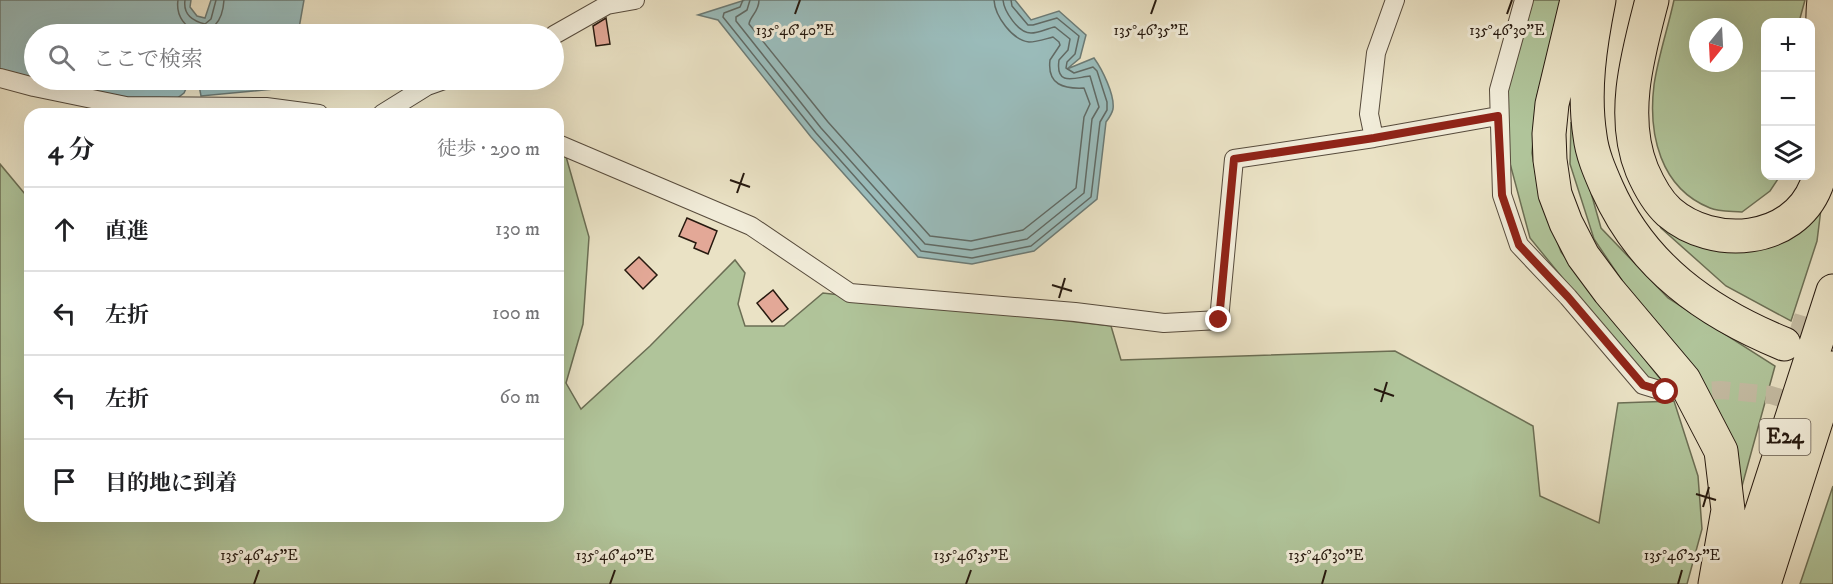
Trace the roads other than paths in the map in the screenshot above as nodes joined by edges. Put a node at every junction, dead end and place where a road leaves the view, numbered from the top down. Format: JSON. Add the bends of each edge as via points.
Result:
{"nodes":[{"id":1,"x":635,"y":0,"type":"edge"},
{"id":2,"x":1395,"y":0,"type":"edge"},
{"id":3,"x":1524,"y":0,"type":"edge"},
{"id":4,"x":1653,"y":0,"type":"edge"},
{"id":5,"x":1824,"y":0,"type":"edge"},
{"id":6,"x":1597,"y":2,"type":"edge"},
{"id":7,"x":1833,"y":7,"type":"edge"},
{"id":8,"x":564,"y":29,"type":"edge"},
{"id":9,"x":1823,"y":43,"type":"junction"},
{"id":10,"x":0,"y":78,"type":"edge"},
{"id":11,"x":24,"y":84,"type":"edge"},
{"id":12,"x":49,"y":90,"type":"edge"},
{"id":13,"x":421,"y":90,"type":"edge"},
{"id":14,"x":274,"y":108,"type":"edge"},
{"id":15,"x":392,"y":108,"type":"edge"},
{"id":16,"x":1498,"y":116,"type":"junction"},
{"id":17,"x":1374,"y":138,"type":"junction"},
{"id":18,"x":564,"y":147,"type":"edge"},
{"id":19,"x":1833,"y":291,"type":"edge"},
{"id":20,"x":1787,"y":336,"type":"tunnel mouth"},
{"id":21,"x":1833,"y":368,"type":"edge"},
{"id":22,"x":1666,"y":392,"type":"tunnel mouth"},
{"id":23,"x":1833,"y":429,"type":"edge"},
{"id":24,"x":1715,"y":584,"type":"edge"},
{"id":25,"x":1738,"y":584,"type":"edge"},
{"id":26,"x":1764,"y":584,"type":"edge"},
{"id":27,"x":1777,"y":584,"type":"edge"}],
"edges":[{"from":1,"to":8,"type":"street","via":[[608,5]]},
{"from":2,"to":17,"type":"street","via":[[1376,54],[1369,114]]},
{"from":3,"to":16,"type":"street","via":[[1498,90]]},
{"from":4,"to":9,"type":"highway","via":[[1632,101],[1636,148],[1642,170],[1668,211],[1711,234],[1750,236],[1769,231],[1788,222],[1804,207],[1823,163],[1826,138]]},
{"from":5,"to":9,"type":"highway"},
{"from":6,"to":20,"type":"highway","via":[[1586,94],[1590,138],[1615,207],[1635,239],[1679,285],[1757,333]]},
{"from":6,"to":24,"type":"highway","via":[[1552,104],[1548,134],[1555,194],[1583,256],[1684,380],[1721,451],[1728,510]]},
{"from":7,"to":9,"type":"highway"},
{"from":10,"to":11,"type":"street"},
{"from":12,"to":14,"type":"street","via":[[126,106]]},
{"from":13,"to":15,"type":"street"},
{"from":16,"to":17,"type":"street"},
{"from":16,"to":22,"type":"street","via":[[1502,195],[1519,245],[1643,385]]},
{"from":17,"to":18,"type":"street","via":[[1234,159],[1219,320],[1164,323],[850,293],[751,226]]},
{"from":19,"to":25,"type":"highway","number":"E24"},
{"from":21,"to":26,"type":"highway","number":"E24"},
{"from":23,"to":27,"type":"highway"}]}
